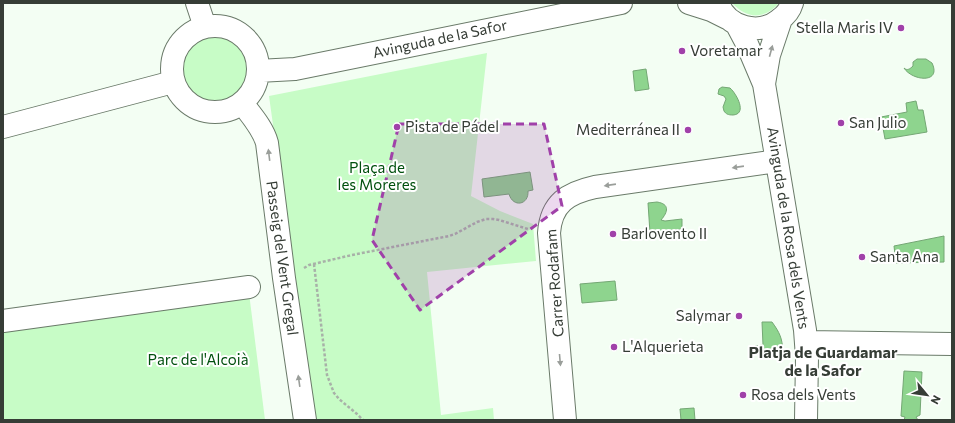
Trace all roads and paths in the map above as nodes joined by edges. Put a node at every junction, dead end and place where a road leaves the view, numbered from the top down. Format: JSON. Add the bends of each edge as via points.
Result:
{"nodes":[{"id":1,"x":197,"y":3,"type":"edge"},
{"id":2,"x":689,"y":3,"type":"edge"},
{"id":3,"x":611,"y":4,"type":"edge"},
{"id":4,"x":790,"y":8,"type":"edge"},
{"id":5,"x":727,"y":15,"type":"edge"},
{"id":6,"x":205,"y":27,"type":"junction"},
{"id":7,"x":258,"y":71,"type":"junction"},
{"id":8,"x":174,"y":82,"type":"junction"},
{"id":9,"x":764,"y":84,"type":"junction"},
{"id":10,"x":242,"y":103,"type":"junction"},
{"id":11,"x":3,"y":127,"type":"edge"},
{"id":12,"x":777,"y":161,"type":"junction"},
{"id":13,"x":549,"y":237,"type":"junction"},
{"id":14,"x":249,"y":287,"type":"dead end"},
{"id":15,"x":3,"y":321,"type":"edge"},
{"id":16,"x":806,"y":342,"type":"junction"},
{"id":17,"x":952,"y":344,"type":"edge"},
{"id":18,"x":305,"y":420,"type":"edge"},
{"id":19,"x":362,"y":420,"type":"edge"},
{"id":20,"x":565,"y":420,"type":"edge"},
{"id":21,"x":806,"y":420,"type":"edge"}],
"edges":[{"from":1,"to":6,"type":"street"},
{"from":2,"to":5,"type":"street"},
{"from":3,"to":7,"type":"street","name":"Avinguda de la Safor","via":[[295,69]]},
{"from":4,"to":5,"type":"street","via":[[774,24],[762,28],[749,28]]},
{"from":9,"to":4,"type":"street","name":"Avinguda de la Rosa dels Vents","one_way":true,"via":[[769,56]]},
{"from":5,"to":9,"type":"street","name":"Avinguda de la Rosa dels Vents","via":[[747,44]]},
{"from":6,"to":7,"type":"street","via":[[216,26],[238,32],[253,49]]},
{"from":6,"to":8,"type":"street","via":[[184,38],[177,48],[172,65]]},
{"from":7,"to":10,"type":"street","via":[[256,83]]},
{"from":8,"to":10,"type":"street","via":[[179,94],[187,103],[198,109],[223,112]]},
{"from":8,"to":11,"type":"street"},
{"from":9,"to":12,"type":"street","name":"Avinguda de la Rosa dels Vents"},
{"from":18,"to":10,"type":"street","name":"Passeig del Vent Gregal","one_way":true,"via":[[267,143],[262,130]]},
{"from":12,"to":13,"type":"street","name":"Carrer Rodafam","one_way":true,"via":[[582,190],[569,195],[559,204],[550,224]]},
{"from":12,"to":16,"type":"street","name":"Avinguda de la Rosa dels Vents"},
{"from":13,"to":19,"type":"path","via":[[499,220],[486,219],[449,236],[314,264],[327,375],[334,393]]},
{"from":13,"to":20,"type":"street","name":"Carrer Rodafam","one_way":true},
{"from":14,"to":15,"type":"street"},
{"from":16,"to":17,"type":"street"},
{"from":16,"to":21,"type":"street","name":"Avinguda de la Rosa dels Vents"}]}
